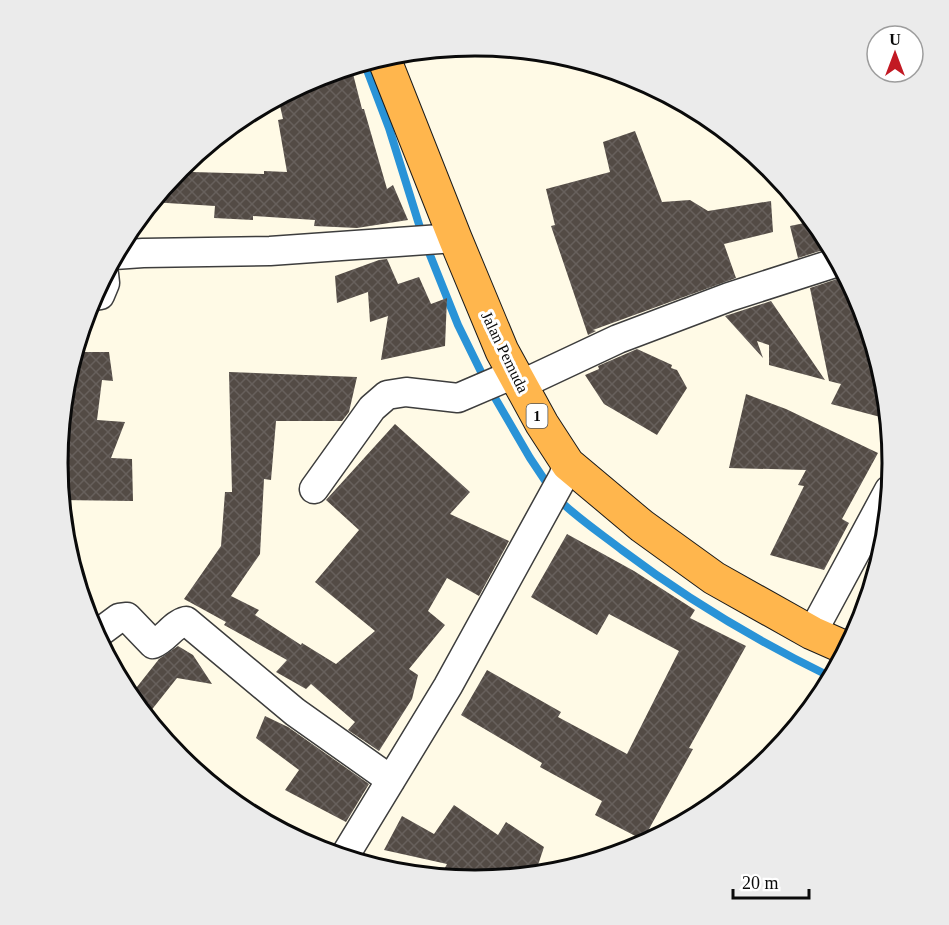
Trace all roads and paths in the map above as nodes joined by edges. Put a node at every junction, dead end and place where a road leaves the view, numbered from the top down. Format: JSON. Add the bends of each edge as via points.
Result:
{"nodes":[{"id":1,"x":386,"y":65,"type":"edge"},
{"id":2,"x":446,"y":238,"type":"junction"},
{"id":3,"x":125,"y":254,"type":"edge"},
{"id":4,"x":830,"y":265,"type":"edge"},
{"id":5,"x":511,"y":379,"type":"junction"},
{"id":6,"x":565,"y":471,"type":"junction"},
{"id":7,"x":314,"y":489,"type":"dead end"},
{"id":8,"x":879,"y":509,"type":"edge"},
{"id":9,"x":103,"y":630,"type":"edge"},
{"id":10,"x":812,"y":633,"type":"junction"},
{"id":11,"x":839,"y":645,"type":"edge"},
{"id":12,"x":391,"y":780,"type":"junction"},
{"id":13,"x":349,"y":849,"type":"edge"}],
"edges":[{"from":1,"to":2,"type":"highway","name":"Jalan Pemuda","number":"1"},
{"from":2,"to":3,"type":"street","via":[[270,251]]},
{"from":2,"to":5,"type":"highway","name":"Jalan Pemuda","number":"1","via":[[502,351]]},
{"from":4,"to":5,"type":"street","via":[[729,297]]},
{"from":5,"to":6,"type":"highway","name":"Jalan Pemuda","number":"1","via":[[542,424]]},
{"from":5,"to":7,"type":"street","via":[[458,398],[406,392],[387,394],[372,408]]},
{"from":6,"to":10,"type":"highway","name":"Jalan Pemuda","number":"1","via":[[714,578]]},
{"from":6,"to":12,"type":"street","via":[[448,687]]},
{"from":8,"to":10,"type":"street"},
{"from":9,"to":12,"type":"street","via":[[127,617],[153,644],[186,621],[295,712]]},
{"from":10,"to":11,"type":"highway","name":"Jalan Pemuda","number":"1"},
{"from":12,"to":13,"type":"street"}]}
